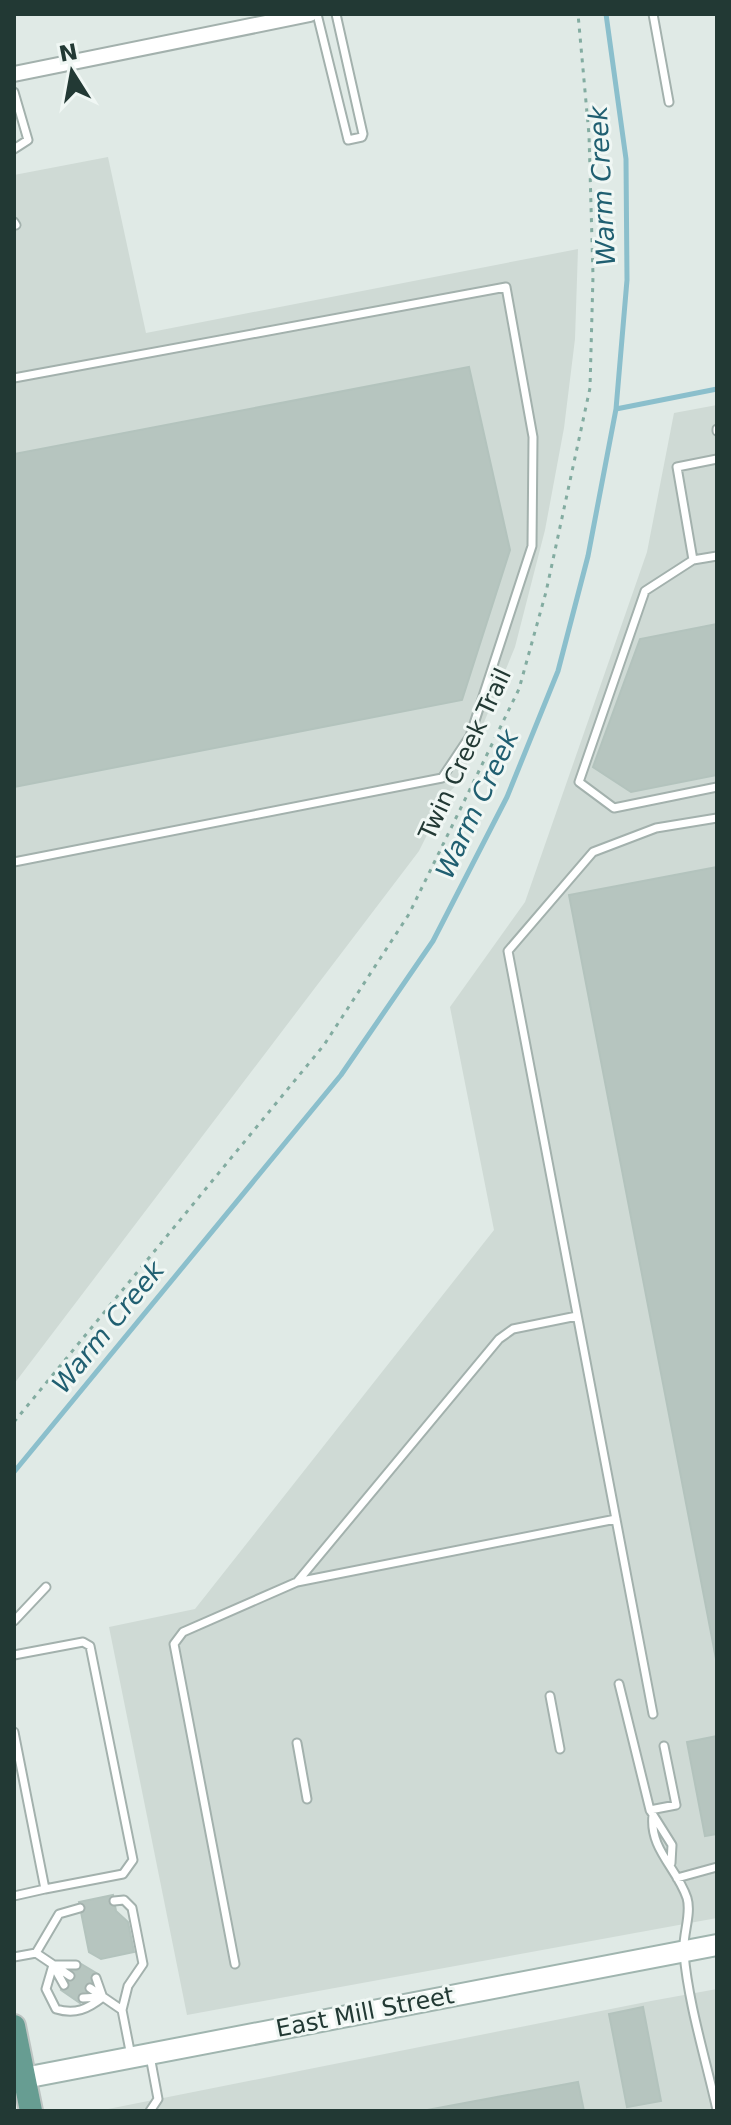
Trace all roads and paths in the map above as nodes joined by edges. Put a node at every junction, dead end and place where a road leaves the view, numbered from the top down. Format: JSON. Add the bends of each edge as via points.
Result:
{"nodes":[{"id":1,"x":310,"y":14,"type":"edge"},
{"id":2,"x":317,"y":14,"type":"edge"},
{"id":3,"x":336,"y":14,"type":"edge"},
{"id":4,"x":578,"y":14,"type":"edge"},
{"id":5,"x":653,"y":14,"type":"edge"},
{"id":6,"x":14,"y":74,"type":"edge"},
{"id":7,"x":14,"y":92,"type":"edge"},
{"id":8,"x":355,"y":96,"type":"junction"},
{"id":9,"x":337,"y":100,"type":"junction"},
{"id":10,"x":669,"y":102,"type":"dead end"},
{"id":11,"x":14,"y":149,"type":"edge"},
{"id":12,"x":14,"y":378,"type":"edge"},
{"id":13,"x":717,"y":459,"type":"edge"},
{"id":14,"x":717,"y":556,"type":"edge"},
{"id":15,"x":693,"y":560,"type":"junction"},
{"id":16,"x":717,"y":787,"type":"edge"},
{"id":17,"x":717,"y":818,"type":"edge"},
{"id":18,"x":14,"y":862,"type":"edge"},
{"id":19,"x":577,"y":1316,"type":"junction"},
{"id":20,"x":14,"y":1422,"type":"edge"},
{"id":21,"x":616,"y":1519,"type":"junction"},
{"id":22,"x":297,"y":1582,"type":"junction"},
{"id":23,"x":46,"y":1587,"type":"dead end"},
{"id":24,"x":14,"y":1621,"type":"edge"},
{"id":25,"x":14,"y":1655,"type":"edge"},
{"id":26,"x":619,"y":1684,"type":"dead end"},
{"id":27,"x":550,"y":1696,"type":"dead end"},
{"id":28,"x":653,"y":1714,"type":"dead end"},
{"id":29,"x":14,"y":1732,"type":"edge"},
{"id":30,"x":297,"y":1743,"type":"dead end"},
{"id":31,"x":664,"y":1746,"type":"dead end"},
{"id":32,"x":560,"y":1749,"type":"dead end"},
{"id":33,"x":307,"y":1799,"type":"dead end"},
{"id":34,"x":652,"y":1813,"type":"junction"},
{"id":35,"x":671,"y":1864,"type":"junction"},
{"id":36,"x":717,"y":1867,"type":"edge"},
{"id":37,"x":677,"y":1878,"type":"junction"},
{"id":38,"x":45,"y":1889,"type":"junction"},
{"id":39,"x":14,"y":1896,"type":"edge"},
{"id":40,"x":114,"y":1901,"type":"dead end"},
{"id":41,"x":80,"y":1908,"type":"dead end"},
{"id":42,"x":717,"y":1945,"type":"edge"},
{"id":43,"x":683,"y":1952,"type":"junction"},
{"id":44,"x":36,"y":1953,"type":"junction"},
{"id":45,"x":14,"y":1957,"type":"edge"},
{"id":46,"x":235,"y":1964,"type":"dead end"},
{"id":47,"x":53,"y":1965,"type":"junction"},
{"id":48,"x":76,"y":1965,"type":"dead end"},
{"id":49,"x":70,"y":1976,"type":"dead end"},
{"id":50,"x":96,"y":1978,"type":"dead end"},
{"id":51,"x":64,"y":1985,"type":"dead end"},
{"id":52,"x":90,"y":1988,"type":"dead end"},
{"id":53,"x":103,"y":1997,"type":"junction"},
{"id":54,"x":83,"y":1998,"type":"dead end"},
{"id":55,"x":122,"y":2010,"type":"junction"},
{"id":56,"x":14,"y":2026,"type":"edge"},
{"id":57,"x":140,"y":2056,"type":"junction"},
{"id":58,"x":19,"y":2079,"type":"edge"},
{"id":59,"x":717,"y":2110,"type":"edge"},
{"id":60,"x":31,"y":2111,"type":"edge"},
{"id":61,"x":150,"y":2111,"type":"edge"}],
"edges":[{"from":1,"to":6,"type":"street"},
{"from":2,"to":9,"type":"lane"},
{"from":3,"to":8,"type":"lane"},
{"from":4,"to":20,"type":"path","name":"Twin Creek Trail","via":[[589,135],[590,388],[546,592],[519,689],[409,914],[324,1045]]},
{"from":5,"to":10,"type":"lane"},
{"from":7,"to":11,"type":"lane","via":[[28,140]]},
{"from":8,"to":9,"type":"lane"},
{"from":8,"to":9,"type":"lane","via":[[362,137],[346,138]]},
{"from":12,"to":18,"type":"lane","via":[[506,287],[533,437],[532,546],[470,736],[442,778]]},
{"from":13,"to":15,"type":"lane","via":[[677,467]]},
{"from":14,"to":15,"type":"lane"},
{"from":15,"to":16,"type":"lane","via":[[645,591],[579,782],[614,808]]},
{"from":17,"to":19,"type":"lane","via":[[656,828],[593,852],[508,951]]},
{"from":19,"to":21,"type":"lane"},
{"from":19,"to":22,"type":"lane","via":[[513,1329],[499,1339]]},
{"from":21,"to":22,"type":"lane"},
{"from":21,"to":28,"type":"lane"},
{"from":22,"to":46,"type":"lane","via":[[183,1632],[174,1644]]},
{"from":23,"to":24,"type":"lane"},
{"from":25,"to":38,"type":"lane","via":[[83,1642],[90,1646],[133,1860],[123,1874]]},
{"from":26,"to":34,"type":"lane"},
{"from":27,"to":32,"type":"lane"},
{"from":29,"to":38,"type":"lane"},
{"from":30,"to":33,"type":"lane"},
{"from":31,"to":34,"type":"lane","via":[[676,1805]]},
{"from":34,"to":35,"type":"lane","via":[[658,1849]]},
{"from":34,"to":35,"type":"lane","via":[[672,1845]]},
{"from":35,"to":37,"type":"lane"},
{"from":36,"to":37,"type":"lane"},
{"from":37,"to":43,"type":"lane","via":[[688,1901]]},
{"from":38,"to":39,"type":"lane"},
{"from":40,"to":55,"type":"lane","via":[[124,1900],[132,1908],[143,1964],[128,1986]]},
{"from":41,"to":44,"type":"lane","via":[[59,1914]]},
{"from":42,"to":43,"type":"main road","name":"East Mill Street"},
{"from":43,"to":57,"type":"main road","name":"East Mill Street"},
{"from":43,"to":59,"type":"lane"},
{"from":44,"to":45,"type":"lane"},
{"from":44,"to":47,"type":"lane"},
{"from":47,"to":48,"type":"lane"},
{"from":47,"to":49,"type":"lane"},
{"from":47,"to":51,"type":"lane"},
{"from":47,"to":53,"type":"lane","via":[[46,1989],[56,2009],[89,2009]]},
{"from":50,"to":53,"type":"lane"},
{"from":52,"to":53,"type":"lane"},
{"from":53,"to":54,"type":"lane"},
{"from":53,"to":55,"type":"lane"},
{"from":55,"to":57,"type":"lane"},
{"from":56,"to":58,"type":"main road"},
{"from":57,"to":58,"type":"main road","name":"East Mill Street"},
{"from":57,"to":61,"type":"lane","via":[[158,2099]]},
{"from":58,"to":60,"type":"main road"}]}
